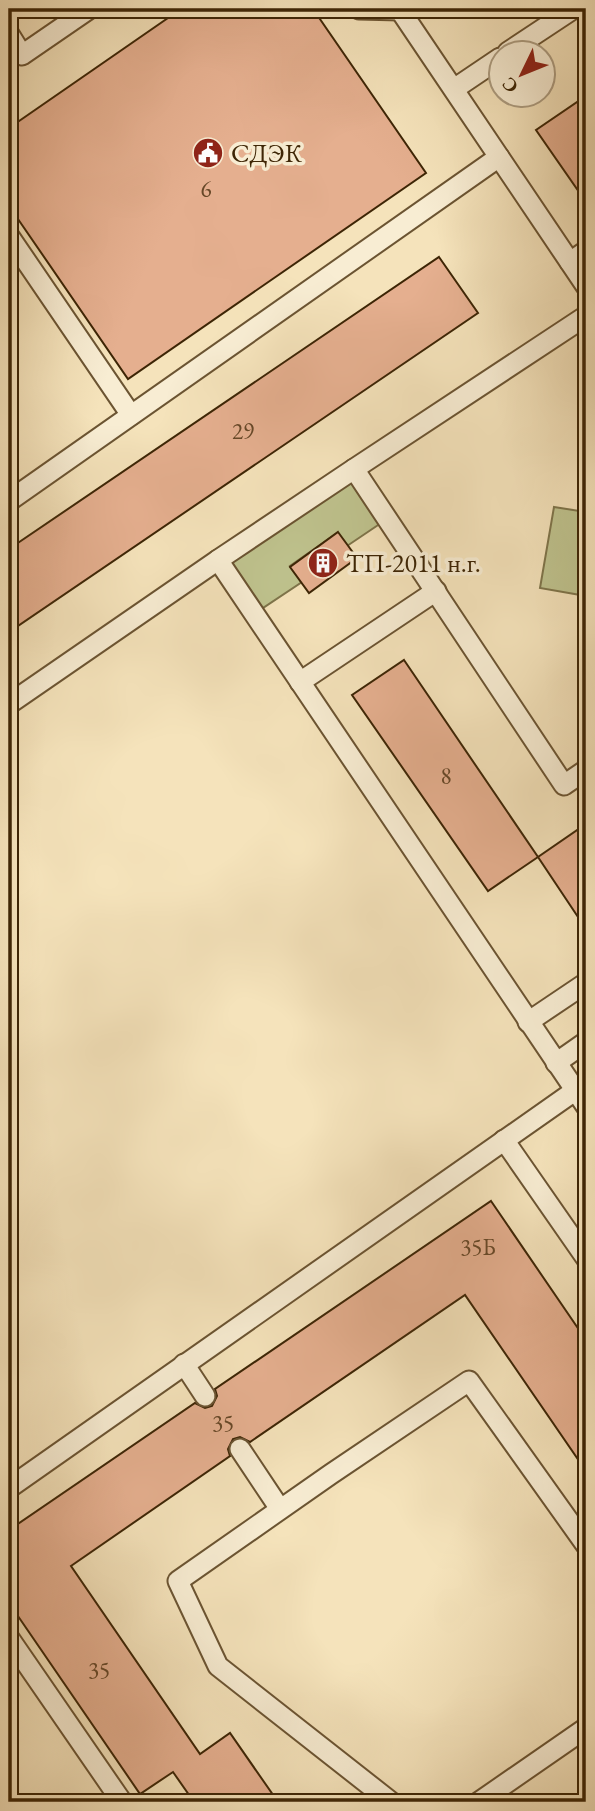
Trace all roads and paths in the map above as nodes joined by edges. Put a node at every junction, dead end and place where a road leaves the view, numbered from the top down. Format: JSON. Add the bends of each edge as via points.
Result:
{"nodes":[{"id":1,"x":89,"y":9,"type":"edge"},
{"id":2,"x":359,"y":9,"type":"edge"},
{"id":3,"x":401,"y":9,"type":"edge"},
{"id":4,"x":573,"y":9,"type":"edge"},
{"id":5,"x":9,"y":34,"type":"edge"},
{"id":6,"x":529,"y":38,"type":"edge"},
{"id":7,"x":486,"y":67,"type":"edge"},
{"id":8,"x":454,"y":89,"type":"junction"},
{"id":9,"x":499,"y":157,"type":"junction"},
{"id":10,"x":9,"y":236,"type":"edge"},
{"id":11,"x":578,"y":256,"type":"edge"},
{"id":12,"x":586,"y":286,"type":"edge"},
{"id":13,"x":586,"y":316,"type":"edge"},
{"id":14,"x":131,"y":415,"type":"junction"},
{"id":15,"x":354,"y":469,"type":"junction"},
{"id":16,"x":9,"y":501,"type":"edge"},
{"id":17,"x":218,"y":560,"type":"junction"},
{"id":18,"x":436,"y":591,"type":"junction"},
{"id":19,"x":300,"y":682,"type":"junction"},
{"id":20,"x":9,"y":704,"type":"edge"},
{"id":21,"x":586,"y":770,"type":"edge"},
{"id":22,"x":586,"y":983,"type":"edge"},
{"id":23,"x":528,"y":1022,"type":"junction"},
{"id":24,"x":586,"y":1042,"type":"edge"},
{"id":25,"x":556,"y":1063,"type":"junction"},
{"id":26,"x":581,"y":1098,"type":"edge"},
{"id":27,"x":504,"y":1140,"type":"junction"},
{"id":28,"x":586,"y":1258,"type":"edge"},
{"id":29,"x":184,"y":1364,"type":"junction"},
{"id":30,"x":205,"y":1396,"type":"dead end"},
{"id":31,"x":240,"y":1449,"type":"dead end"},
{"id":32,"x":9,"y":1489,"type":"edge"},
{"id":33,"x":280,"y":1510,"type":"junction"},
{"id":34,"x":586,"y":1545,"type":"edge"},
{"id":35,"x":9,"y":1638,"type":"edge"},
{"id":36,"x":586,"y":1728,"type":"edge"},
{"id":37,"x":122,"y":1802,"type":"edge"},
{"id":38,"x":391,"y":1802,"type":"edge"},
{"id":39,"x":479,"y":1802,"type":"edge"}],
"edges":[{"from":1,"to":5,"type":"lane","via":[[22,55]]},
{"from":2,"to":3,"type":"lane"},
{"from":3,"to":8,"type":"lane"},
{"from":4,"to":6,"type":"lane"},
{"from":7,"to":8,"type":"lane"},
{"from":8,"to":9,"type":"lane"},
{"from":9,"to":11,"type":"lane"},
{"from":9,"to":14,"type":"lane"},
{"from":10,"to":14,"type":"lane"},
{"from":11,"to":12,"type":"lane"},
{"from":13,"to":15,"type":"lane"},
{"from":14,"to":16,"type":"lane"},
{"from":15,"to":17,"type":"lane"},
{"from":15,"to":18,"type":"lane"},
{"from":17,"to":19,"type":"lane"},
{"from":17,"to":20,"type":"lane"},
{"from":18,"to":19,"type":"lane"},
{"from":18,"to":21,"type":"lane","via":[[564,785]]},
{"from":19,"to":23,"type":"lane"},
{"from":22,"to":23,"type":"lane"},
{"from":23,"to":25,"type":"lane"},
{"from":24,"to":25,"type":"lane"},
{"from":25,"to":26,"type":"lane"},
{"from":26,"to":27,"type":"lane"},
{"from":27,"to":28,"type":"lane"},
{"from":27,"to":29,"type":"lane"},
{"from":29,"to":30,"type":"lane"},
{"from":29,"to":32,"type":"lane"},
{"from":31,"to":33,"type":"lane"},
{"from":33,"to":34,"type":"lane","via":[[469,1381]]},
{"from":33,"to":38,"type":"lane","via":[[178,1581],[218,1666]]},
{"from":35,"to":37,"type":"lane"},
{"from":36,"to":39,"type":"lane"}]}
